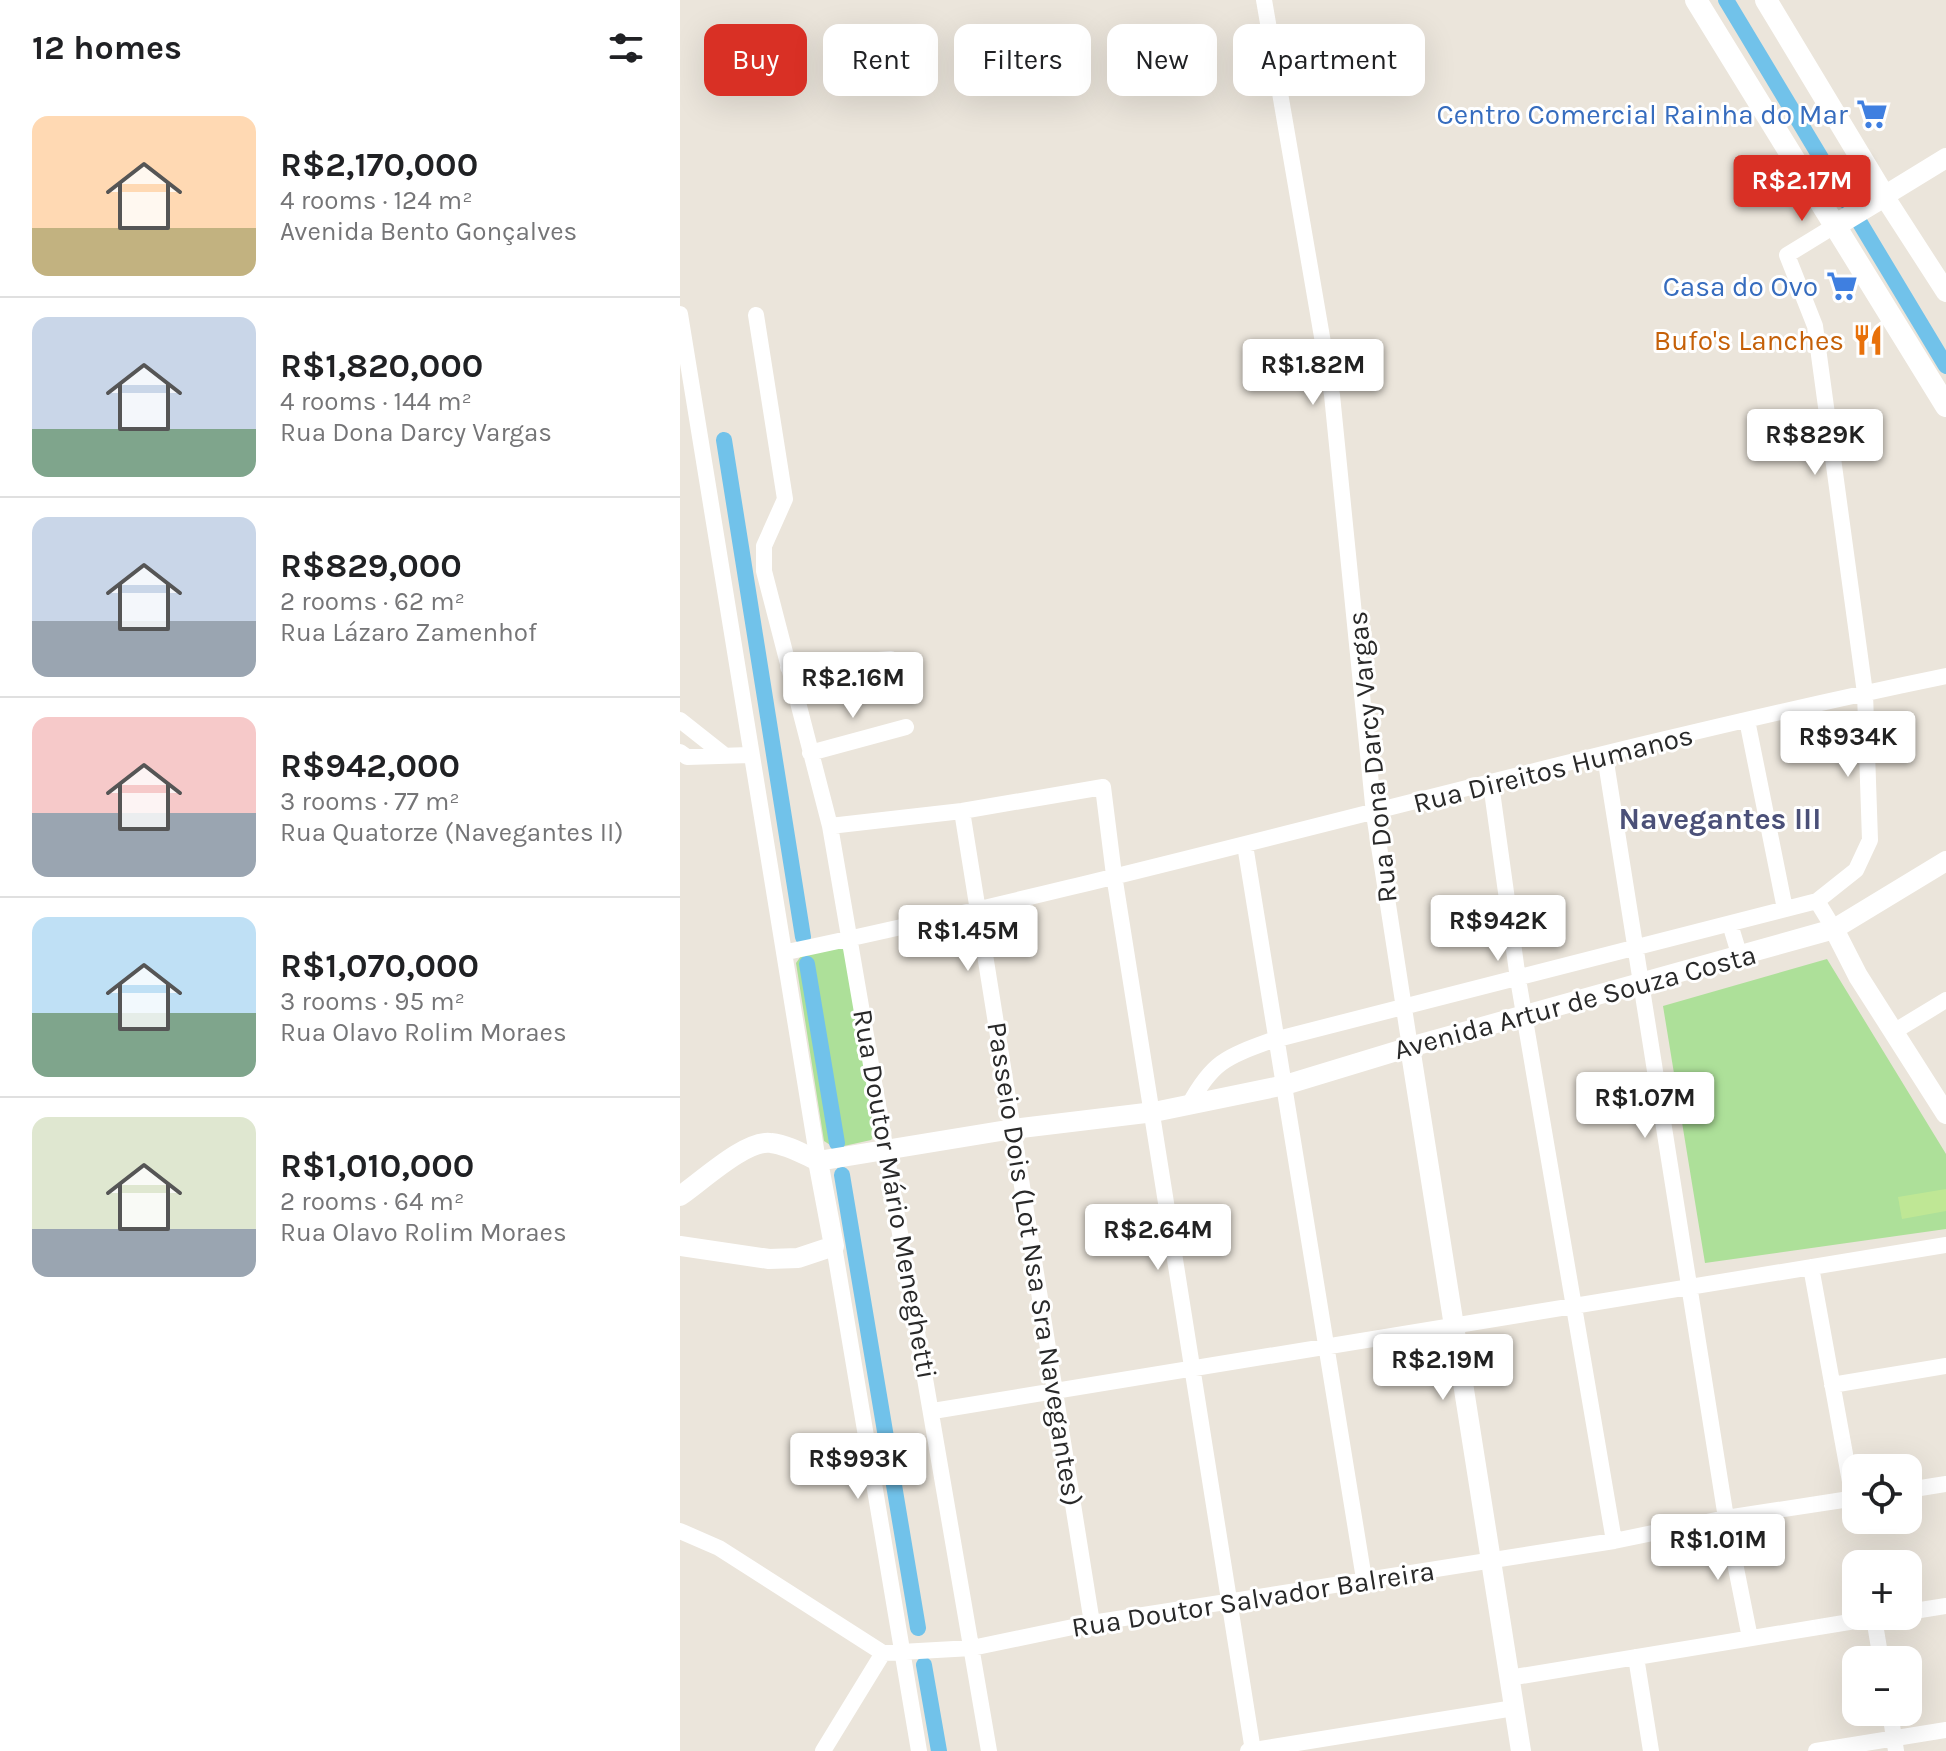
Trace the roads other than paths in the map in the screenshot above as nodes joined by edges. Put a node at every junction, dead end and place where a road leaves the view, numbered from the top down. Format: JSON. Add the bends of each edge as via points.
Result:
{"nodes":[{"id":1,"x":1264,"y":0,"type":"edge"},
{"id":2,"x":1696,"y":0,"type":"edge"},
{"id":3,"x":1766,"y":0,"type":"edge"},
{"id":4,"x":1946,"y":158,"type":"edge"},
{"id":5,"x":1879,"y":195,"type":"junction"},
{"id":6,"x":1839,"y":218,"type":"junction"},
{"id":7,"x":1946,"y":292,"type":"edge"},
{"id":8,"x":680,"y":314,"type":"edge"},
{"id":9,"x":756,"y":315,"type":"dead end"},
{"id":10,"x":1946,"y":406,"type":"edge"},
{"id":11,"x":693,"y":409,"type":"junction"},
{"id":12,"x":680,"y":429,"type":"edge"},
{"id":13,"x":891,"y":659,"type":"dead end"},
{"id":14,"x":788,"y":667,"type":"junction"},
{"id":15,"x":1946,"y":676,"type":"edge"},
{"id":16,"x":1865,"y":693,"type":"junction"},
{"id":17,"x":680,"y":720,"type":"edge"},
{"id":18,"x":1747,"y":720,"type":"junction"},
{"id":19,"x":906,"y":727,"type":"dead end"},
{"id":20,"x":700,"y":736,"type":"junction"},
{"id":21,"x":810,"y":753,"type":"junction"},
{"id":22,"x":723,"y":754,"type":"junction"},
{"id":23,"x":750,"y":755,"type":"junction"},
{"id":24,"x":1605,"y":756,"type":"junction"},
{"id":25,"x":682,"y":758,"type":"edge"},
{"id":26,"x":1491,"y":784,"type":"junction"},
{"id":27,"x":962,"y":811,"type":"junction"},
{"id":28,"x":1374,"y":814,"type":"junction"},
{"id":29,"x":830,"y":826,"type":"junction"},
{"id":30,"x":1245,"y":845,"type":"junction"},
{"id":31,"x":1946,"y":861,"type":"edge"},
{"id":32,"x":1114,"y":875,"type":"junction"},
{"id":33,"x":1817,"y":901,"type":"junction"},
{"id":34,"x":979,"y":909,"type":"junction"},
{"id":35,"x":1785,"y":909,"type":"junction"},
{"id":36,"x":1730,"y":924,"type":"junction"},
{"id":37,"x":1834,"y":929,"type":"junction"},
{"id":38,"x":849,"y":938,"type":"junction"},
{"id":39,"x":1635,"y":949,"type":"junction"},
{"id":40,"x":787,"y":952,"type":"junction"},
{"id":41,"x":1740,"y":957,"type":"junction"},
{"id":42,"x":1518,"y":979,"type":"junction"},
{"id":43,"x":1641,"y":985,"type":"junction"},
{"id":44,"x":1946,"y":1000,"type":"edge"},
{"id":45,"x":1404,"y":1007,"type":"junction"},
{"id":46,"x":1525,"y":1014,"type":"junction"},
{"id":47,"x":1895,"y":1031,"type":"junction"},
{"id":48,"x":1410,"y":1047,"type":"junction"},
{"id":49,"x":1285,"y":1085,"type":"junction"},
{"id":50,"x":1189,"y":1105,"type":"junction"},
{"id":51,"x":1154,"y":1112,"type":"junction"},
{"id":52,"x":1946,"y":1114,"type":"edge"},
{"id":53,"x":1013,"y":1129,"type":"junction"},
{"id":54,"x":886,"y":1148,"type":"junction"},
{"id":55,"x":818,"y":1161,"type":"junction"},
{"id":56,"x":680,"y":1196,"type":"edge"},
{"id":57,"x":1946,"y":1245,"type":"edge"},
{"id":58,"x":680,"y":1246,"type":"edge"},
{"id":59,"x":834,"y":1246,"type":"junction"},
{"id":60,"x":1811,"y":1267,"type":"junction"},
{"id":61,"x":1689,"y":1287,"type":"junction"},
{"id":62,"x":1574,"y":1306,"type":"junction"},
{"id":63,"x":1454,"y":1326,"type":"junction"},
{"id":64,"x":1327,"y":1347,"type":"junction"},
{"id":65,"x":1946,"y":1366,"type":"edge"},
{"id":66,"x":1194,"y":1369,"type":"junction"},
{"id":67,"x":1832,"y":1385,"type":"junction"},
{"id":68,"x":1055,"y":1391,"type":"junction"},
{"id":69,"x":933,"y":1411,"type":"junction"},
{"id":70,"x":1845,"y":1454,"type":"edge"},
{"id":71,"x":1946,"y":1484,"type":"edge"},
{"id":72,"x":1922,"y":1488,"type":"edge"},
{"id":73,"x":1842,"y":1500,"type":"edge"},
{"id":74,"x":1726,"y":1518,"type":"junction"},
{"id":75,"x":680,"y":1531,"type":"edge"},
{"id":76,"x":1614,"y":1541,"type":"junction"},
{"id":77,"x":1490,"y":1561,"type":"junction"},
{"id":78,"x":1364,"y":1579,"type":"junction"},
{"id":79,"x":1229,"y":1601,"type":"junction"},
{"id":80,"x":1946,"y":1606,"type":"edge"},
{"id":81,"x":1922,"y":1610,"type":"edge"},
{"id":82,"x":1092,"y":1623,"type":"junction"},
{"id":83,"x":1842,"y":1623,"type":"edge"},
{"id":84,"x":1750,"y":1638,"type":"junction"},
{"id":85,"x":972,"y":1648,"type":"junction"},
{"id":86,"x":904,"y":1652,"type":"junction"},
{"id":87,"x":883,"y":1653,"type":"junction"},
{"id":88,"x":1636,"y":1657,"type":"junction"},
{"id":89,"x":1509,"y":1678,"type":"junction"},
{"id":90,"x":1514,"y":1708,"type":"junction"},
{"id":91,"x":1946,"y":1730,"type":"edge"},
{"id":92,"x":1895,"y":1745,"type":"edge"},
{"id":93,"x":823,"y":1751,"type":"edge"},
{"id":94,"x":919,"y":1751,"type":"edge"},
{"id":95,"x":989,"y":1751,"type":"edge"},
{"id":96,"x":1251,"y":1751,"type":"edge"},
{"id":97,"x":1521,"y":1751,"type":"edge"},
{"id":98,"x":1651,"y":1751,"type":"edge"},
{"id":99,"x":1816,"y":1751,"type":"edge"}],
"edges":[{"from":1,"to":28,"type":"street","name":"Rua Dona Darcy Vargas","via":[[1332,395]]},
{"from":2,"to":6,"type":"main road"},
{"from":3,"to":5,"type":"main road"},
{"from":4,"to":5,"type":"street"},
{"from":5,"to":6,"type":"main road"},
{"from":5,"to":7,"type":"street"},
{"from":6,"to":10,"type":"main road"},
{"from":6,"to":16,"type":"street","via":[[1787,255],[1815,326]]},
{"from":8,"to":11,"type":"street"},
{"from":9,"to":14,"type":"street","name":"Rua Doutor Mário Meneghetti","via":[[785,499],[764,546],[764,571]]},
{"from":11,"to":12,"type":"street"},
{"from":11,"to":23,"type":"street"},
{"from":13,"to":14,"type":"street"},
{"from":14,"to":21,"type":"street","name":"Rua Doutor Mário Meneghetti"},
{"from":15,"to":16,"type":"street","name":"Rua Direitos Humanos"},
{"from":16,"to":18,"type":"street","name":"Rua Direitos Humanos"},
{"from":16,"to":33,"type":"street","name":"Avenida Artur de Souza Costa","via":[[1870,840],[1856,870]]},
{"from":17,"to":20,"type":"street"},
{"from":18,"to":24,"type":"street","name":"Rua Direitos Humanos"},
{"from":18,"to":35,"type":"street"},
{"from":19,"to":21,"type":"street"},
{"from":20,"to":22,"type":"street"},
{"from":20,"to":25,"type":"street"},
{"from":21,"to":29,"type":"street","name":"Rua Doutor Mário Meneghetti"},
{"from":22,"to":23,"type":"street"},
{"from":22,"to":25,"type":"street"},
{"from":23,"to":40,"type":"street"},
{"from":24,"to":26,"type":"street","name":"Rua Direitos Humanos"},
{"from":24,"to":39,"type":"street"},
{"from":26,"to":28,"type":"street","name":"Rua Direitos Humanos"},
{"from":26,"to":42,"type":"street"},
{"from":27,"to":29,"type":"street"},
{"from":27,"to":32,"type":"street","via":[[1103,787]]},
{"from":27,"to":34,"type":"street","name":"Passeio Dois (Lot Nsa Sra Navegantes)"},
{"from":28,"to":30,"type":"street","name":"Rua Direitos Humanos"},
{"from":28,"to":45,"type":"street","name":"Rua Dona Darcy Vargas"},
{"from":29,"to":38,"type":"street","name":"Rua Doutor Mário Meneghetti"},
{"from":30,"to":32,"type":"street","name":"Rua Direitos Humanos"},
{"from":30,"to":49,"type":"street"},
{"from":31,"to":37,"type":"street","name":"Avenida Artur de Souza Costa"},
{"from":32,"to":34,"type":"street","name":"Rua Direitos Humanos"},
{"from":32,"to":51,"type":"street"},
{"from":33,"to":35,"type":"street","name":"Avenida Artur de Souza Costa"},
{"from":33,"to":37,"type":"street"},
{"from":34,"to":38,"type":"street","name":"Rua Direitos Humanos"},
{"from":34,"to":53,"type":"street","name":"Passeio Dois (Lot Nsa Sra Navegantes)"},
{"from":35,"to":36,"type":"street","name":"Avenida Artur de Souza Costa"},
{"from":36,"to":39,"type":"street","name":"Avenida Artur de Souza Costa"},
{"from":36,"to":41,"type":"street"},
{"from":37,"to":41,"type":"street","name":"Avenida Artur de Souza Costa"},
{"from":37,"to":47,"type":"street"},
{"from":38,"to":40,"type":"street","name":"Rua Direitos Humanos"},
{"from":38,"to":54,"type":"street","name":"Rua Doutor Mário Meneghetti"},
{"from":39,"to":42,"type":"street","name":"Avenida Artur de Souza Costa"},
{"from":39,"to":43,"type":"street"},
{"from":40,"to":55,"type":"street"},
{"from":41,"to":43,"type":"street","name":"Avenida Artur de Souza Costa"},
{"from":42,"to":45,"type":"street","name":"Avenida Artur de Souza Costa"},
{"from":42,"to":46,"type":"street"},
{"from":43,"to":46,"type":"street","name":"Avenida Artur de Souza Costa"},
{"from":43,"to":61,"type":"street"},
{"from":44,"to":47,"type":"street"},
{"from":45,"to":48,"type":"street","name":"Rua Dona Darcy Vargas"},
{"from":45,"to":50,"type":"street","name":"Avenida Artur de Souza Costa","via":[[1231,1055],[1213,1067]]},
{"from":46,"to":48,"type":"street","name":"Avenida Artur de Souza Costa"},
{"from":46,"to":62,"type":"street"},
{"from":47,"to":52,"type":"street"},
{"from":48,"to":49,"type":"street","name":"Avenida Artur de Souza Costa"},
{"from":48,"to":63,"type":"street","name":"Rua Dona Darcy Vargas"},
{"from":49,"to":50,"type":"street","name":"Avenida Artur de Souza Costa"},
{"from":49,"to":64,"type":"street"},
{"from":50,"to":51,"type":"street","name":"Avenida Artur de Souza Costa"},
{"from":51,"to":53,"type":"street","name":"Avenida Artur de Souza Costa"},
{"from":51,"to":66,"type":"street"},
{"from":53,"to":54,"type":"street","name":"Avenida Artur de Souza Costa"},
{"from":53,"to":68,"type":"street","name":"Passeio Dois (Lot Nsa Sra Navegantes)"},
{"from":54,"to":55,"type":"street","name":"Avenida Artur de Souza Costa"},
{"from":54,"to":69,"type":"street","name":"Rua Doutor Mário Meneghetti"},
{"from":55,"to":56,"type":"street","via":[[767,1142],[730,1159]]},
{"from":55,"to":59,"type":"street"},
{"from":57,"to":60,"type":"street"},
{"from":58,"to":59,"type":"street","via":[[769,1259],[798,1258]]},
{"from":59,"to":86,"type":"street"},
{"from":60,"to":61,"type":"street"},
{"from":60,"to":67,"type":"street"},
{"from":61,"to":62,"type":"street"},
{"from":61,"to":74,"type":"street"},
{"from":62,"to":63,"type":"street"},
{"from":62,"to":76,"type":"street"},
{"from":63,"to":64,"type":"street"},
{"from":63,"to":77,"type":"street","name":"Rua Dona Darcy Vargas"},
{"from":64,"to":66,"type":"street"},
{"from":64,"to":78,"type":"street"},
{"from":65,"to":67,"type":"street"},
{"from":66,"to":68,"type":"street"},
{"from":66,"to":79,"type":"street"},
{"from":67,"to":70,"type":"street"},
{"from":68,"to":69,"type":"street"},
{"from":68,"to":82,"type":"street","name":"Passeio Dois (Lot Nsa Sra Navegantes)"},
{"from":69,"to":85,"type":"street","name":"Rua Doutor Mário Meneghetti"},
{"from":71,"to":72,"type":"street"},
{"from":73,"to":74,"type":"street","name":"Rua Doutor Salvador Balreira"},
{"from":74,"to":76,"type":"street","name":"Rua Doutor Salvador Balreira"},
{"from":74,"to":84,"type":"street"},
{"from":75,"to":87,"type":"street","via":[[719,1548]]},
{"from":76,"to":77,"type":"street","name":"Rua Doutor Salvador Balreira"},
{"from":77,"to":78,"type":"street","name":"Rua Doutor Salvador Balreira"},
{"from":77,"to":89,"type":"street","name":"Rua Dona Darcy Vargas"},
{"from":78,"to":79,"type":"street","name":"Rua Doutor Salvador Balreira"},
{"from":79,"to":82,"type":"street","name":"Rua Doutor Salvador Balreira"},
{"from":79,"to":96,"type":"street"},
{"from":80,"to":81,"type":"street"},
{"from":82,"to":85,"type":"street","name":"Rua Doutor Salvador Balreira"},
{"from":83,"to":84,"type":"street"},
{"from":84,"to":88,"type":"street"},
{"from":85,"to":86,"type":"street","name":"Rua Doutor Salvador Balreira"},
{"from":85,"to":95,"type":"street","name":"Rua Doutor Mário Meneghetti"},
{"from":86,"to":87,"type":"street","name":"Rua Doutor Salvador Balreira"},
{"from":86,"to":94,"type":"street"},
{"from":87,"to":93,"type":"street"},
{"from":88,"to":89,"type":"street"},
{"from":88,"to":98,"type":"street"},
{"from":89,"to":90,"type":"street","name":"Rua Dona Darcy Vargas"},
{"from":90,"to":96,"type":"street"},
{"from":90,"to":97,"type":"street","name":"Rua Dona Darcy Vargas"},
{"from":91,"to":92,"type":"street"},
{"from":92,"to":99,"type":"street"}]}
